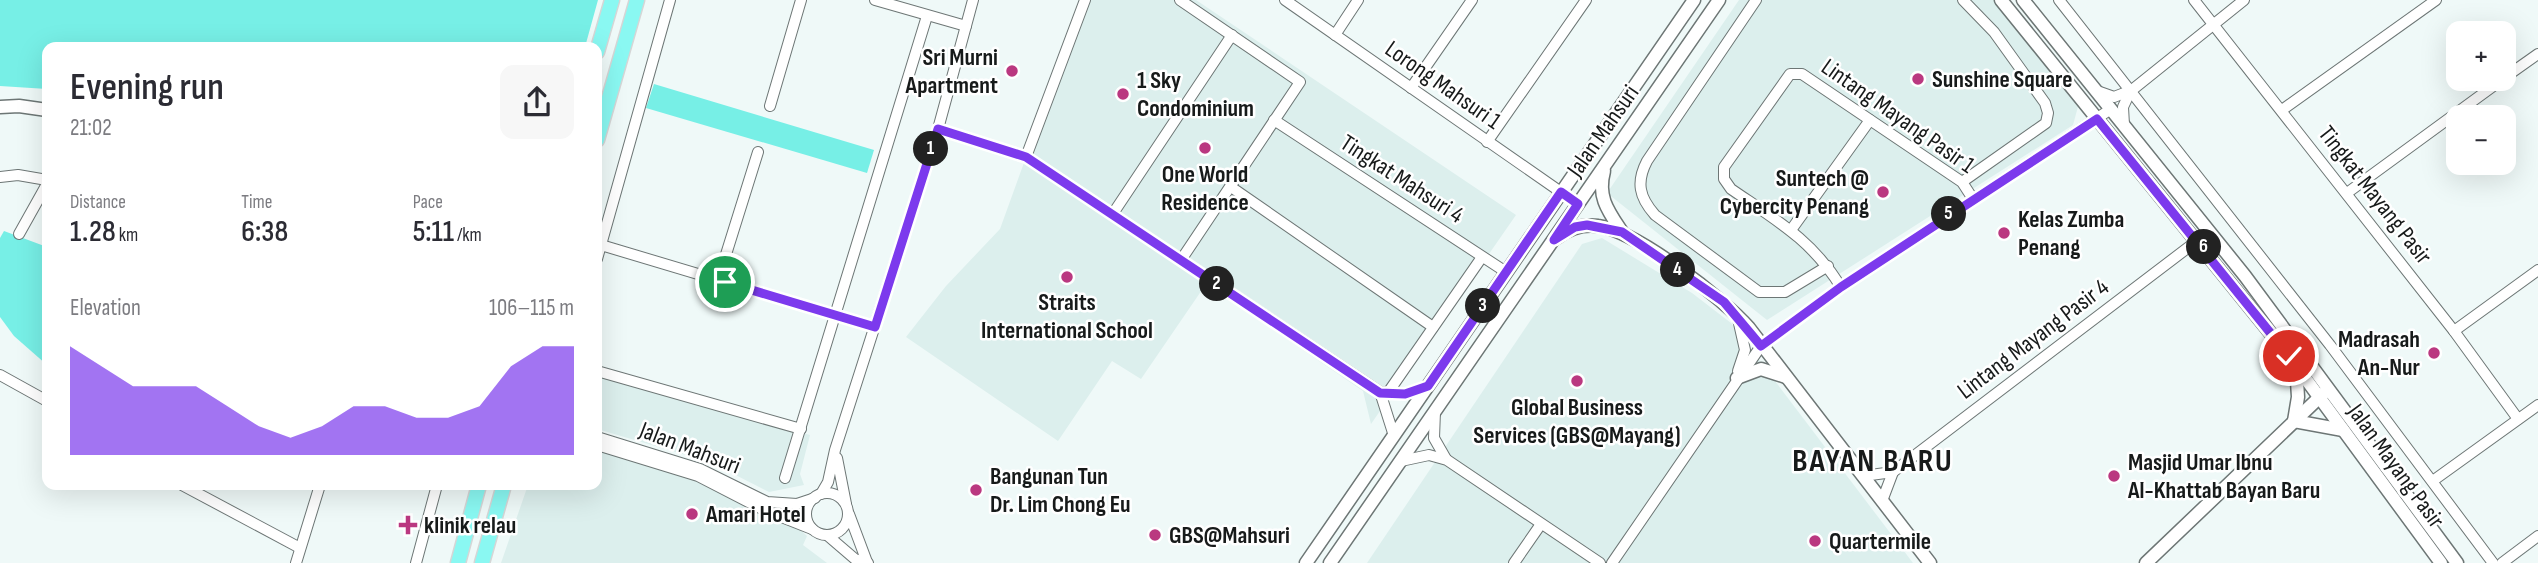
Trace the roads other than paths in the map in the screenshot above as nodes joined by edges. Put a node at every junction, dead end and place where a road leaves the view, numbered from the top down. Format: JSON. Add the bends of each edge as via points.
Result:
{"nodes":[{"id":1,"x":612,"y":0,"type":"edge"},
{"id":2,"x":637,"y":0,"type":"edge"},
{"id":3,"x":670,"y":0,"type":"edge"},
{"id":4,"x":801,"y":0,"type":"edge"},
{"id":5,"x":875,"y":0,"type":"edge"},
{"id":6,"x":973,"y":0,"type":"edge"},
{"id":7,"x":1084,"y":0,"type":"edge"},
{"id":8,"x":1180,"y":0,"type":"edge"},
{"id":9,"x":1285,"y":0,"type":"edge"},
{"id":10,"x":1358,"y":0,"type":"edge"},
{"id":11,"x":1472,"y":0,"type":"edge"},
{"id":12,"x":1586,"y":0,"type":"edge"},
{"id":13,"x":1694,"y":0,"type":"edge"},
{"id":14,"x":1719,"y":0,"type":"edge"},
{"id":15,"x":1756,"y":0,"type":"edge"},
{"id":16,"x":1963,"y":0,"type":"edge"},
{"id":17,"x":2001,"y":0,"type":"edge"},
{"id":18,"x":2023,"y":0,"type":"edge"},
{"id":19,"x":2059,"y":0,"type":"edge"},
{"id":20,"x":2194,"y":0,"type":"edge"},
{"id":21,"x":2244,"y":0,"type":"edge"},
{"id":22,"x":2436,"y":0,"type":"edge"},
{"id":23,"x":927,"y":16,"type":"junction"},
{"id":24,"x":2214,"y":24,"type":"junction"},
{"id":25,"x":966,"y":26,"type":"junction"},
{"id":26,"x":1231,"y":35,"type":"junction"},
{"id":27,"x":1335,"y":35,"type":"junction"},
{"id":28,"x":600,"y":42,"type":"edge"},
{"id":29,"x":2538,"y":54,"type":"edge"},
{"id":30,"x":2516,"y":70,"type":"edge"},
{"id":31,"x":1411,"y":88,"type":"junction"},
{"id":32,"x":2094,"y":89,"type":"junction"},
{"id":33,"x":2132,"y":90,"type":"junction"},
{"id":34,"x":2486,"y":91,"type":"edge"},
{"id":35,"x":610,"y":93,"type":"junction"},
{"id":36,"x":770,"y":106,"type":"dead end"},
{"id":37,"x":0,"y":107,"type":"edge"},
{"id":38,"x":602,"y":107,"type":"edge"},
{"id":39,"x":42,"y":109,"type":"edge"},
{"id":40,"x":2111,"y":109,"type":"junction"},
{"id":41,"x":2283,"y":110,"type":"junction"},
{"id":42,"x":2097,"y":119,"type":"junction"},
{"id":43,"x":1274,"y":120,"type":"junction"},
{"id":44,"x":1870,"y":120,"type":"junction"},
{"id":45,"x":602,"y":122,"type":"edge"},
{"id":46,"x":2124,"y":125,"type":"junction"},
{"id":47,"x":938,"y":129,"type":"junction"},
{"id":48,"x":1487,"y":142,"type":"junction"},
{"id":49,"x":758,"y":152,"type":"dead end"},
{"id":50,"x":1026,"y":157,"type":"junction"},
{"id":51,"x":1606,"y":164,"type":"junction"},
{"id":52,"x":0,"y":177,"type":"edge"},
{"id":53,"x":42,"y":181,"type":"edge"},
{"id":54,"x":1962,"y":182,"type":"junction"},
{"id":55,"x":1231,"y":187,"type":"junction"},
{"id":56,"x":42,"y":191,"type":"edge"},
{"id":57,"x":1561,"y":192,"type":"junction"},
{"id":58,"x":2347,"y":193,"type":"junction"},
{"id":59,"x":1973,"y":199,"type":"junction"},
{"id":60,"x":1578,"y":204,"type":"junction"},
{"id":61,"x":1112,"y":215,"type":"junction"},
{"id":62,"x":1791,"y":230,"type":"junction"},
{"id":63,"x":1622,"y":232,"type":"junction"},
{"id":64,"x":19,"y":234,"type":"dead end"},
{"id":65,"x":1554,"y":240,"type":"junction"},
{"id":66,"x":2198,"y":240,"type":"junction"},
{"id":67,"x":602,"y":241,"type":"edge"},
{"id":68,"x":602,"y":245,"type":"edge"},
{"id":69,"x":1482,"y":257,"type":"junction"},
{"id":70,"x":1181,"y":260,"type":"junction"},
{"id":71,"x":1828,"y":267,"type":"junction"},
{"id":72,"x":2538,"y":270,"type":"edge"},
{"id":73,"x":1506,"y":272,"type":"junction"},
{"id":74,"x":718,"y":280,"type":"junction"},
{"id":75,"x":1841,"y":287,"type":"junction"},
{"id":76,"x":1735,"y":313,"type":"junction"},
{"id":77,"x":834,"y":314,"type":"junction"},
{"id":78,"x":875,"y":327,"type":"junction"},
{"id":79,"x":1433,"y":327,"type":"junction"},
{"id":80,"x":2454,"y":331,"type":"junction"},
{"id":81,"x":1761,"y":346,"type":"junction"},
{"id":82,"x":2296,"y":365,"type":"junction"},
{"id":83,"x":602,"y":372,"type":"edge"},
{"id":84,"x":0,"y":376,"type":"edge"},
{"id":85,"x":1786,"y":377,"type":"junction"},
{"id":86,"x":1735,"y":381,"type":"junction"},
{"id":87,"x":1428,"y":386,"type":"junction"},
{"id":88,"x":1383,"y":393,"type":"junction"},
{"id":89,"x":2323,"y":393,"type":"junction"},
{"id":90,"x":42,"y":398,"type":"edge"},
{"id":91,"x":2538,"y":405,"type":"edge"},
{"id":92,"x":1435,"y":411,"type":"junction"},
{"id":93,"x":2518,"y":419,"type":"junction"},
{"id":94,"x":2294,"y":421,"type":"junction"},
{"id":95,"x":801,"y":429,"type":"junction"},
{"id":96,"x":2344,"y":430,"type":"junction"},
{"id":97,"x":1394,"y":436,"type":"junction"},
{"id":98,"x":602,"y":439,"type":"edge"},
{"id":99,"x":602,"y":447,"type":"edge"},
{"id":100,"x":835,"y":450,"type":"junction"},
{"id":101,"x":1447,"y":460,"type":"junction"},
{"id":102,"x":1401,"y":461,"type":"junction"},
{"id":103,"x":1893,"y":472,"type":"junction"},
{"id":104,"x":1863,"y":476,"type":"junction"},
{"id":105,"x":785,"y":478,"type":"dead end"},
{"id":106,"x":2434,"y":480,"type":"junction"},
{"id":107,"x":191,"y":490,"type":"edge"},
{"id":108,"x":318,"y":490,"type":"edge"},
{"id":109,"x":436,"y":490,"type":"edge"},
{"id":110,"x":478,"y":490,"type":"edge"},
{"id":111,"x":503,"y":490,"type":"edge"},
{"id":112,"x":818,"y":496,"type":"junction"},
{"id":113,"x":1882,"y":501,"type":"junction"},
{"id":114,"x":499,"y":503,"type":"junction"},
{"id":115,"x":766,"y":506,"type":"junction"},
{"id":116,"x":847,"y":507,"type":"junction"},
{"id":117,"x":1541,"y":524,"type":"junction"},
{"id":118,"x":812,"y":528,"type":"junction"},
{"id":119,"x":827,"y":535,"type":"junction"},
{"id":120,"x":2538,"y":536,"type":"edge"},
{"id":121,"x":300,"y":548,"type":"junction"},
{"id":122,"x":296,"y":563,"type":"edge"},
{"id":123,"x":416,"y":563,"type":"edge"},
{"id":124,"x":458,"y":563,"type":"edge"},
{"id":125,"x":472,"y":563,"type":"edge"},
{"id":126,"x":482,"y":563,"type":"edge"},
{"id":127,"x":868,"y":563,"type":"edge"},
{"id":128,"x":1307,"y":563,"type":"edge"},
{"id":129,"x":1330,"y":563,"type":"edge"},
{"id":130,"x":1514,"y":563,"type":"edge"},
{"id":131,"x":1600,"y":563,"type":"edge"},
{"id":132,"x":1612,"y":563,"type":"edge"},
{"id":133,"x":1930,"y":563,"type":"edge"},
{"id":134,"x":2146,"y":563,"type":"edge"},
{"id":135,"x":2441,"y":563,"type":"edge"},
{"id":136,"x":2457,"y":563,"type":"edge"},
{"id":137,"x":2493,"y":563,"type":"edge"},
{"id":138,"x":2502,"y":563,"type":"edge"}],
"edges":[{"from":1,"to":28,"type":"main road"},
{"from":2,"to":35,"type":"main road"},
{"from":3,"to":67,"type":"street"},
{"from":4,"to":36,"type":"street"},
{"from":5,"to":23,"type":"street"},
{"from":6,"to":25,"type":"street"},
{"from":7,"to":50,"type":"street"},
{"from":8,"to":26,"type":"street"},
{"from":9,"to":27,"type":"street","name":"Lorong Mahsuri 1"},
{"from":10,"to":27,"type":"street"},
{"from":11,"to":31,"type":"street"},
{"from":12,"to":48,"type":"street"},
{"from":13,"to":57,"type":"street","name":"Jalan Mahsuri"},
{"from":14,"to":51,"type":"street","name":"Jalan Mahsuri"},
{"from":15,"to":71,"type":"street","via":[[1647,161],[1640,176],[1642,200],[1655,215],[1759,292],[1785,292]]},
{"from":16,"to":54,"type":"street","via":[[1994,32],[2048,113],[2046,123]]},
{"from":17,"to":42,"type":"street","name":"Jalan Mayang Pasir"},
{"from":18,"to":32,"type":"street","name":"Jalan Mayang Pasir"},
{"from":19,"to":33,"type":"street","name":"Jalan Mayang Pasir"},
{"from":20,"to":24,"type":"street","name":"Tingkat Mayang Pasir"},
{"from":21,"to":24,"type":"street"},
{"from":22,"to":41,"type":"street"},
{"from":23,"to":25,"type":"street"},
{"from":23,"to":77,"type":"street"},
{"from":24,"to":33,"type":"street"},
{"from":24,"to":41,"type":"street","name":"Tingkat Mayang Pasir"},
{"from":25,"to":47,"type":"street"},
{"from":26,"to":43,"type":"street","via":[[1300,82]]},
{"from":26,"to":61,"type":"street"},
{"from":27,"to":31,"type":"street","name":"Lorong Mahsuri 1"},
{"from":29,"to":30,"type":"street"},
{"from":31,"to":48,"type":"street","name":"Lorong Mahsuri 1"},
{"from":32,"to":33,"type":"street","via":[[2108,97]]},
{"from":32,"to":40,"type":"street","name":"Jalan Mayang Pasir"},
{"from":33,"to":46,"type":"street","via":[[2123,107]]},
{"from":33,"to":106,"type":"street","name":"Jalan Mayang Pasir"},
{"from":34,"to":58,"type":"street"},
{"from":35,"to":38,"type":"main road"},
{"from":35,"to":45,"type":"main road"},
{"from":37,"to":39,"type":"street"},
{"from":40,"to":42,"type":"street"},
{"from":40,"to":46,"type":"street","name":"Jalan Mayang Pasir"},
{"from":41,"to":58,"type":"street","name":"Tingkat Mayang Pasir"},
{"from":42,"to":59,"type":"street"},
{"from":42,"to":66,"type":"street","name":"Jalan Mayang Pasir"},
{"from":43,"to":55,"type":"street"},
{"from":43,"to":69,"type":"street","name":"Tingkat Mahsuri 4"},
{"from":44,"to":54,"type":"street","name":"Lintang Mayang Pasir 1"},
{"from":44,"to":62,"type":"street"},
{"from":44,"to":62,"type":"street","name":"Lintang Mayang Pasir 1","via":[[1802,74],[1790,74],[1724,167],[1724,178],[1731,189]]},
{"from":46,"to":89,"type":"street","name":"Jalan Mayang Pasir","via":[[2245,276]]},
{"from":47,"to":50,"type":"street"},
{"from":47,"to":78,"type":"street"},
{"from":48,"to":57,"type":"street","name":"Lorong Mahsuri 1"},
{"from":49,"to":74,"type":"street"},
{"from":50,"to":61,"type":"street"},
{"from":51,"to":60,"type":"street","name":"Jalan Mahsuri"},
{"from":51,"to":63,"type":"street","via":[[1600,191]]},
{"from":52,"to":53,"type":"street","via":[[18,175]]},
{"from":54,"to":59,"type":"street","name":"Lintang Mayang Pasir 1"},
{"from":55,"to":70,"type":"street"},
{"from":55,"to":79,"type":"street"},
{"from":56,"to":64,"type":"street"},
{"from":57,"to":60,"type":"street","name":"Lorong Mahsuri 1"},
{"from":57,"to":73,"type":"street","name":"Jalan Mahsuri"},
{"from":58,"to":80,"type":"street","name":"Tingkat Mayang Pasir"},
{"from":59,"to":75,"type":"street"},
{"from":60,"to":65,"type":"street","name":"Jalan Mahsuri"},
{"from":61,"to":70,"type":"street"},
{"from":62,"to":71,"type":"street","name":"Lintang Mayang Pasir 1"},
{"from":63,"to":65,"type":"street","via":[[1587,225]]},
{"from":63,"to":76,"type":"street"},
{"from":65,"to":92,"type":"street","name":"Jalan Mahsuri"},
{"from":66,"to":82,"type":"street","name":"Jalan Mayang Pasir"},
{"from":66,"to":103,"type":"street","name":"Lintang Mayang Pasir 4"},
{"from":68,"to":74,"type":"street"},
{"from":69,"to":73,"type":"street","name":"Tingkat Mahsuri 4"},
{"from":69,"to":79,"type":"street"},
{"from":70,"to":88,"type":"street"},
{"from":71,"to":75,"type":"street","name":"Lintang Mayang Pasir 1"},
{"from":72,"to":80,"type":"street"},
{"from":73,"to":87,"type":"street","name":"Jalan Mahsuri"},
{"from":74,"to":77,"type":"street"},
{"from":75,"to":81,"type":"street"},
{"from":76,"to":81,"type":"street"},
{"from":76,"to":86,"type":"street","via":[[1745,350]]},
{"from":77,"to":78,"type":"street"},
{"from":77,"to":95,"type":"street"},
{"from":78,"to":100,"type":"street"},
{"from":79,"to":88,"type":"street"},
{"from":80,"to":93,"type":"street","name":"Tingkat Mayang Pasir"},
{"from":81,"to":85,"type":"street"},
{"from":81,"to":86,"type":"street"},
{"from":82,"to":89,"type":"street","name":"Jalan Mayang Pasir"},
{"from":82,"to":94,"type":"street"},
{"from":83,"to":95,"type":"street"},
{"from":84,"to":90,"type":"street"},
{"from":85,"to":86,"type":"street","via":[[1761,369]]},
{"from":85,"to":104,"type":"street"},
{"from":86,"to":132,"type":"street"},
{"from":87,"to":88,"type":"street","via":[[1405,394]]},
{"from":87,"to":97,"type":"street","name":"Jalan Mahsuri"},
{"from":88,"to":97,"type":"street"},
{"from":89,"to":94,"type":"street"},
{"from":89,"to":96,"type":"street","name":"Jalan Mayang Pasir"},
{"from":89,"to":136,"type":"street","name":"Jalan Mayang Pasir"},
{"from":91,"to":93,"type":"street"},
{"from":92,"to":101,"type":"street","via":[[1434,438]]},
{"from":92,"to":102,"type":"street","name":"Jalan Mahsuri"},
{"from":93,"to":106,"type":"street"},
{"from":94,"to":96,"type":"street"},
{"from":94,"to":134,"type":"street"},
{"from":95,"to":105,"type":"street"},
{"from":96,"to":135,"type":"street","name":"Jalan Mayang Pasir"},
{"from":97,"to":128,"type":"street","name":"Jalan Mahsuri"},
{"from":98,"to":115,"type":"street","name":"Jalan Mahsuri","via":[[700,468]]},
{"from":99,"to":115,"type":"street","name":"Jalan Mahsuri","via":[[698,476]]},
{"from":100,"to":112,"type":"street","via":[[828,482]]},
{"from":100,"to":116,"type":"street"},
{"from":101,"to":102,"type":"street","via":[[1429,455]]},
{"from":101,"to":117,"type":"street"},
{"from":102,"to":129,"type":"street","name":"Jalan Mahsuri"},
{"from":103,"to":104,"type":"street","name":"Lintang Mayang Pasir 4"},
{"from":103,"to":113,"type":"street"},
{"from":104,"to":113,"type":"street"},
{"from":106,"to":137,"type":"street","name":"Jalan Mayang Pasir"},
{"from":107,"to":121,"type":"street"},
{"from":108,"to":121,"type":"street"},
{"from":109,"to":123,"type":"street"},
{"from":110,"to":124,"type":"main road"},
{"from":111,"to":114,"type":"main road"},
{"from":112,"to":115,"type":"street","via":[[797,504]]},
{"from":112,"to":116,"type":"street","via":[[838,496]]},
{"from":112,"to":118,"type":"street","via":[[807,509]]},
{"from":113,"to":133,"type":"street"},
{"from":114,"to":125,"type":"main road"},
{"from":114,"to":126,"type":"main road"},
{"from":115,"to":118,"type":"street"},
{"from":116,"to":119,"type":"street","via":[[843,527]]},
{"from":116,"to":127,"type":"street"},
{"from":117,"to":130,"type":"street"},
{"from":117,"to":131,"type":"street"},
{"from":118,"to":119,"type":"street"},
{"from":119,"to":127,"type":"street","via":[[855,559]]},
{"from":120,"to":138,"type":"street"},
{"from":121,"to":122,"type":"street"}]}
